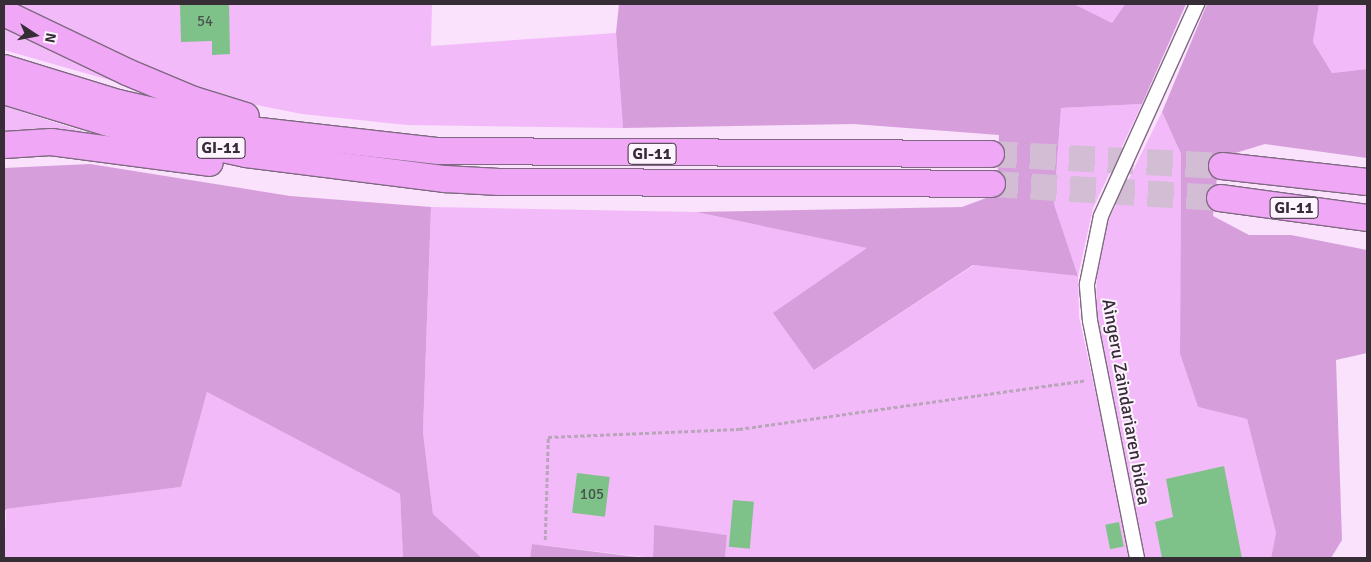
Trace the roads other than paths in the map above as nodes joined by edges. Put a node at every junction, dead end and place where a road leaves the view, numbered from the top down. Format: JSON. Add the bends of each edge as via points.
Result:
{"nodes":[{"id":1,"x":1196,"y":4,"type":"edge"},
{"id":2,"x":4,"y":13,"type":"edge"},
{"id":3,"x":4,"y":68,"type":"edge"},
{"id":4,"x":4,"y":91,"type":"edge"},
{"id":5,"x":314,"y":136,"type":"junction"},
{"id":6,"x":4,"y":145,"type":"edge"},
{"id":7,"x":991,"y":154,"type":"tunnel mouth"},
{"id":8,"x":1222,"y":166,"type":"tunnel mouth"},
{"id":9,"x":445,"y":179,"type":"junction"},
{"id":10,"x":1324,"y":179,"type":"junction"},
{"id":11,"x":1367,"y":182,"type":"edge"},
{"id":12,"x":992,"y":184,"type":"tunnel mouth"},
{"id":13,"x":1367,"y":188,"type":"edge"},
{"id":14,"x":1220,"y":198,"type":"tunnel mouth"},
{"id":15,"x":1367,"y":218,"type":"edge"},
{"id":16,"x":1137,"y":558,"type":"edge"}],
"edges":[{"from":1,"to":16,"type":"street","name":"Aingeru Zaindariaren bidea","via":[[1114,183],[1091,253],[1088,303]]},
{"from":2,"to":5,"type":"highway","via":[[194,100]]},
{"from":3,"to":5,"type":"highway","number":"GI-11","via":[[170,116],[224,127]]},
{"from":4,"to":9,"type":"highway","number":"GI-11","via":[[122,127],[246,154]]},
{"from":5,"to":7,"type":"highway","number":"GI-11","via":[[439,151]]},
{"from":6,"to":9,"type":"highway","via":[[35,141],[104,146],[350,181]]},
{"from":8,"to":10,"type":"highway","number":"GI-11"},
{"from":9,"to":12,"type":"highway","number":"GI-11","via":[[499,182]]},
{"from":10,"to":11,"type":"highway"},
{"from":10,"to":13,"type":"highway","number":"GI-11"},
{"from":14,"to":15,"type":"highway","number":"GI-11"}]}
